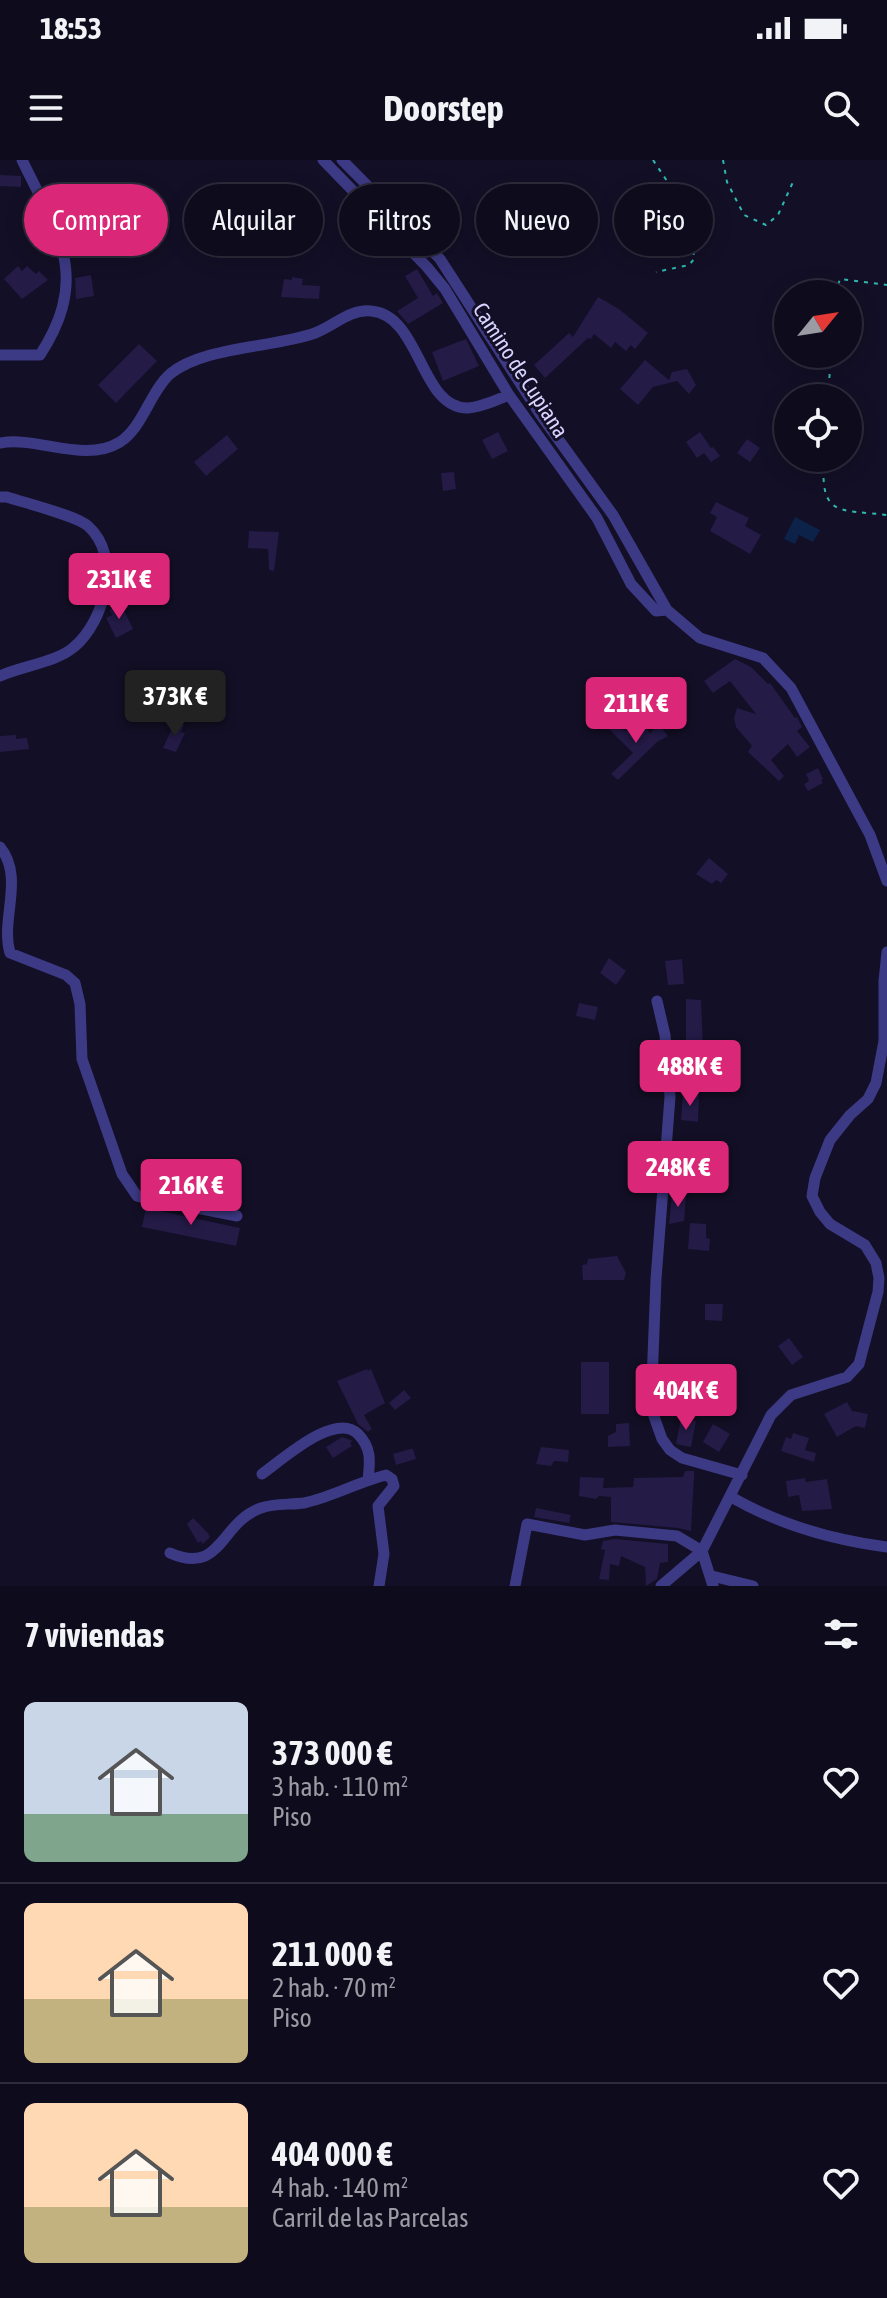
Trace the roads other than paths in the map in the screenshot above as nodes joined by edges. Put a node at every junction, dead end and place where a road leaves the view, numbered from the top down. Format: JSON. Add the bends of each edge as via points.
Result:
{"nodes":[{"id":1,"x":22,"y":160,"type":"edge"},
{"id":2,"x":323,"y":160,"type":"edge"},
{"id":3,"x":342,"y":160,"type":"edge"},
{"id":4,"x":0,"y":355,"type":"edge"},
{"id":5,"x":509,"y":395,"type":"junction"},
{"id":6,"x":0,"y":443,"type":"edge"},
{"id":7,"x":0,"y":497,"type":"edge"},
{"id":8,"x":667,"y":610,"type":"junction"},
{"id":9,"x":0,"y":676,"type":"edge"},
{"id":10,"x":0,"y":847,"type":"edge"},
{"id":11,"x":887,"y":881,"type":"edge"},
{"id":12,"x":887,"y":952,"type":"edge"},
{"id":13,"x":657,"y":1001,"type":"dead end"},
{"id":14,"x":237,"y":1216,"type":"dead end"},
{"id":15,"x":262,"y":1474,"type":"dead end"},
{"id":16,"x":742,"y":1475,"type":"junction"},
{"id":17,"x":368,"y":1480,"type":"junction"},
{"id":18,"x":731,"y":1497,"type":"junction"},
{"id":19,"x":887,"y":1547,"type":"edge"},
{"id":20,"x":702,"y":1551,"type":"junction"},
{"id":21,"x":170,"y":1553,"type":"dead end"},
{"id":22,"x":712,"y":1581,"type":"edge"},
{"id":23,"x":379,"y":1586,"type":"edge"},
{"id":24,"x":515,"y":1586,"type":"edge"},
{"id":25,"x":661,"y":1586,"type":"edge"},
{"id":26,"x":753,"y":1586,"type":"edge"}],
"edges":[{"from":1,"to":4,"type":"street","via":[[62,243],[68,281],[63,309],[40,355]]},
{"from":2,"to":5,"type":"street","name":"Camino de Cupiana","via":[[445,289]]},
{"from":3,"to":8,"type":"street","name":"Camino de Cupiana","via":[[440,259],[613,515]]},
{"from":5,"to":6,"type":"street","via":[[468,408],[451,405],[400,326],[387,315],[370,311],[344,317],[315,333],[183,365],[167,377],[122,441],[106,447]]},
{"from":5,"to":8,"type":"street","name":"Camino de Cupiana","via":[[597,518],[631,584],[656,611]]},
{"from":7,"to":9,"type":"street","via":[[86,524],[103,550],[107,581],[91,625],[74,647]]},
{"from":8,"to":11,"type":"street","name":"Camino de Cupiana","via":[[700,638],[763,658],[791,688],[870,835]]},
{"from":10,"to":14,"type":"street","via":[[12,883],[5,939],[10,953],[75,983],[82,1059],[122,1174],[137,1196]]},
{"from":12,"to":16,"type":"street","via":[[884,1041],[876,1083],[830,1140],[812,1196],[830,1224],[865,1245],[876,1263],[878,1292],[859,1364],[847,1377],[791,1395],[771,1415]]},
{"from":13,"to":16,"type":"street","via":[[670,1097],[651,1408],[670,1450]]},
{"from":15,"to":17,"type":"street","via":[[322,1432],[343,1427],[364,1440],[370,1455]]},
{"from":16,"to":18,"type":"street"},
{"from":17,"to":21,"type":"street","via":[[306,1502],[260,1508],[237,1523],[207,1556],[194,1560]]},
{"from":17,"to":23,"type":"street","via":[[386,1475],[394,1486],[378,1506],[384,1554]]},
{"from":18,"to":19,"type":"street","via":[[803,1529]]},
{"from":18,"to":20,"type":"street"},
{"from":20,"to":22,"type":"street"},
{"from":20,"to":24,"type":"street","via":[[677,1536],[615,1530],[585,1535],[527,1524]]},
{"from":20,"to":25,"type":"street"},
{"from":22,"to":26,"type":"street"}]}
